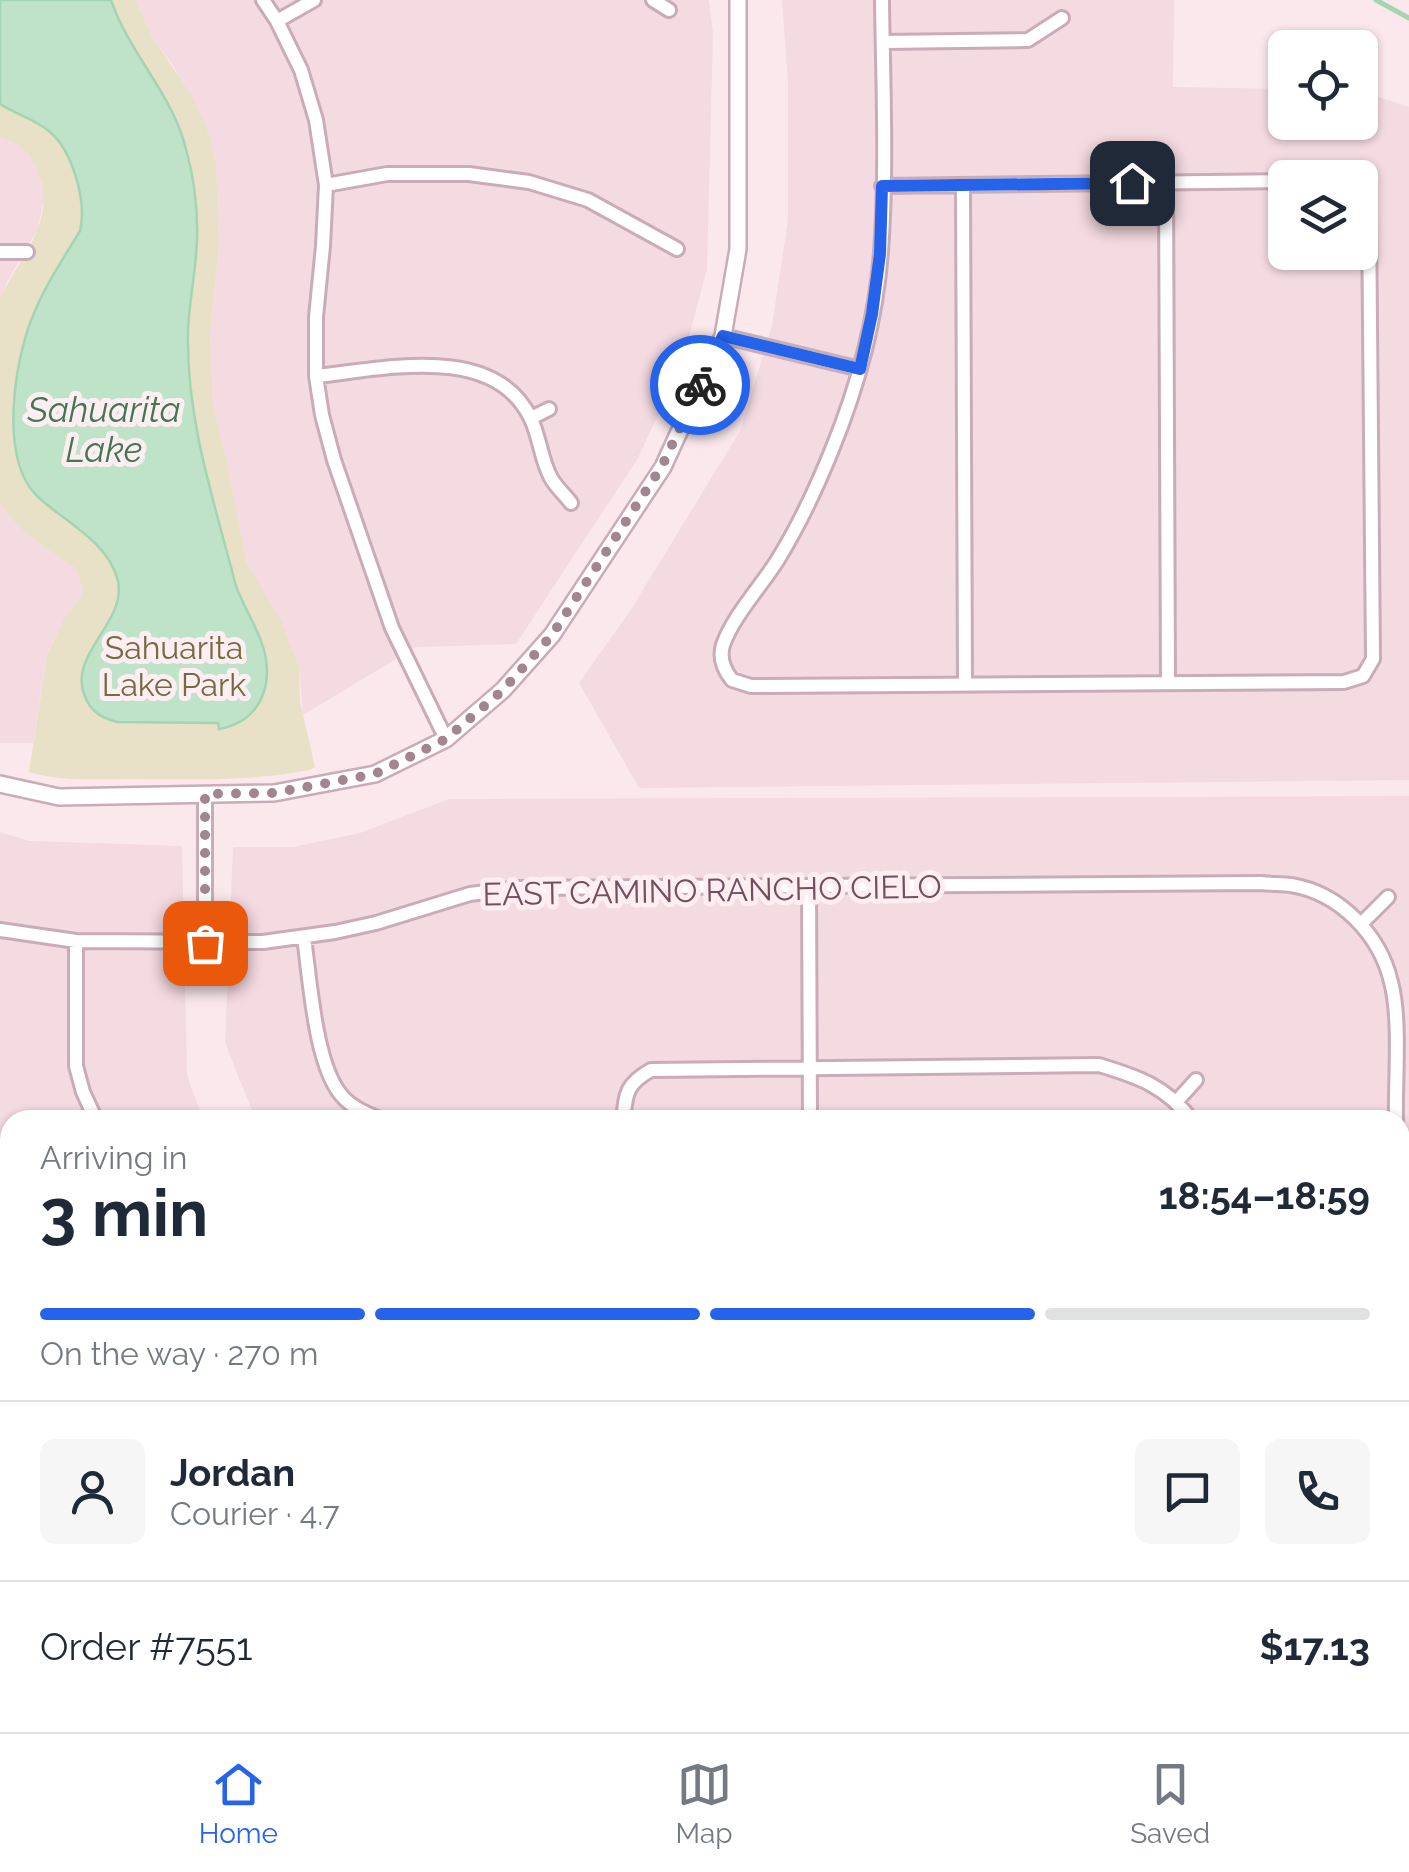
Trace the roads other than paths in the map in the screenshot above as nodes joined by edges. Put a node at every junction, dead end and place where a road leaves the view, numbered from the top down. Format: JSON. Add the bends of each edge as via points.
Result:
{"nodes":[{"id":1,"x":262,"y":0,"type":"edge"},
{"id":2,"x":314,"y":0,"type":"edge"},
{"id":3,"x":653,"y":0,"type":"edge"},
{"id":4,"x":738,"y":0,"type":"edge"},
{"id":5,"x":882,"y":0,"type":"edge"},
{"id":6,"x":669,"y":10,"type":"dead end"},
{"id":7,"x":1062,"y":18,"type":"dead end"},
{"id":8,"x":277,"y":21,"type":"junction"},
{"id":9,"x":883,"y":42,"type":"junction"},
{"id":10,"x":1268,"y":181,"type":"edge"},
{"id":11,"x":1166,"y":182,"type":"junction"},
{"id":12,"x":326,"y":185,"type":"junction"},
{"id":13,"x":963,"y":185,"type":"junction"},
{"id":14,"x":882,"y":186,"type":"junction"},
{"id":15,"x":677,"y":249,"type":"dead end"},
{"id":16,"x":0,"y":252,"type":"edge"},
{"id":17,"x":27,"y":252,"type":"dead end"},
{"id":18,"x":1369,"y":270,"type":"edge"},
{"id":19,"x":723,"y":336,"type":"junction"},
{"id":20,"x":860,"y":369,"type":"junction"},
{"id":21,"x":316,"y":376,"type":"junction"},
{"id":22,"x":549,"y":408,"type":"dead end"},
{"id":23,"x":531,"y":418,"type":"junction"},
{"id":24,"x":571,"y":503,"type":"dead end"},
{"id":25,"x":1168,"y":683,"type":"junction"},
{"id":26,"x":965,"y":684,"type":"junction"},
{"id":27,"x":446,"y":739,"type":"junction"},
{"id":28,"x":0,"y":784,"type":"edge"},
{"id":29,"x":205,"y":794,"type":"junction"},
{"id":30,"x":808,"y":886,"type":"junction"},
{"id":31,"x":1388,"y":896,"type":"dead end"},
{"id":32,"x":1361,"y":924,"type":"junction"},
{"id":33,"x":0,"y":930,"type":"edge"},
{"id":34,"x":304,"y":938,"type":"junction"},
{"id":35,"x":76,"y":941,"type":"junction"},
{"id":36,"x":205,"y":943,"type":"junction"},
{"id":37,"x":810,"y":1068,"type":"junction"},
{"id":38,"x":1196,"y":1080,"type":"dead end"},
{"id":39,"x":1177,"y":1101,"type":"junction"},
{"id":40,"x":91,"y":1110,"type":"edge"},
{"id":41,"x":360,"y":1110,"type":"edge"},
{"id":42,"x":624,"y":1110,"type":"edge"},
{"id":43,"x":810,"y":1110,"type":"edge"},
{"id":44,"x":1184,"y":1110,"type":"edge"},
{"id":45,"x":1396,"y":1110,"type":"edge"}],
"edges":[{"from":1,"to":8,"type":"street"},
{"from":2,"to":8,"type":"street"},
{"from":3,"to":6,"type":"street"},
{"from":4,"to":19,"type":"street","via":[[738,249]]},
{"from":5,"to":9,"type":"street"},
{"from":7,"to":9,"type":"street","via":[[1028,40]]},
{"from":8,"to":12,"type":"street","via":[[316,120]]},
{"from":9,"to":14,"type":"street"},
{"from":10,"to":11,"type":"street"},
{"from":11,"to":13,"type":"street"},
{"from":11,"to":25,"type":"street"},
{"from":12,"to":15,"type":"street","via":[[387,174],[529,182],[588,200]]},
{"from":12,"to":21,"type":"street"},
{"from":13,"to":14,"type":"street"},
{"from":13,"to":26,"type":"street"},
{"from":14,"to":20,"type":"street","via":[[880,254]]},
{"from":16,"to":17,"type":"street"},
{"from":18,"to":25,"type":"street","via":[[1372,660],[1363,676],[1344,682]]},
{"from":19,"to":20,"type":"street"},
{"from":19,"to":27,"type":"street","via":[[662,466],[552,635]]},
{"from":20,"to":26,"type":"street","via":[[819,482],[724,644],[725,670],[751,686]]},
{"from":21,"to":23,"type":"street","via":[[436,364],[478,372],[514,394]]},
{"from":21,"to":27,"type":"street","via":[[334,460],[392,628]]},
{"from":22,"to":23,"type":"street"},
{"from":23,"to":24,"type":"street","via":[[551,478]]},
{"from":25,"to":26,"type":"street"},
{"from":27,"to":29,"type":"street","via":[[375,774],[274,793]]},
{"from":28,"to":29,"type":"street","via":[[59,797]]},
{"from":29,"to":36,"type":"street"},
{"from":30,"to":32,"type":"street","name":"EAST CAMINO RANCHO CIELO","via":[[1294,885],[1322,895]]},
{"from":30,"to":34,"type":"street","name":"EAST CAMINO RANCHO CIELO","via":[[502,890]]},
{"from":30,"to":37,"type":"street"},
{"from":31,"to":32,"type":"street"},
{"from":32,"to":45,"type":"street","via":[[1391,982]]},
{"from":33,"to":35,"type":"street","name":"EAST CAMINO RANCHO CIELO"},
{"from":34,"to":36,"type":"street","name":"EAST CAMINO RANCHO CIELO"},
{"from":34,"to":41,"type":"street","via":[[326,1068],[342,1096]]},
{"from":35,"to":36,"type":"street","name":"EAST CAMINO RANCHO CIELO"},
{"from":35,"to":40,"type":"street","via":[[76,1066]]},
{"from":37,"to":39,"type":"street","via":[[1099,1065],[1144,1079]]},
{"from":37,"to":42,"type":"street","via":[[651,1070],[627,1090]]},
{"from":37,"to":43,"type":"street"},
{"from":38,"to":39,"type":"street"},
{"from":39,"to":44,"type":"street"}]}
